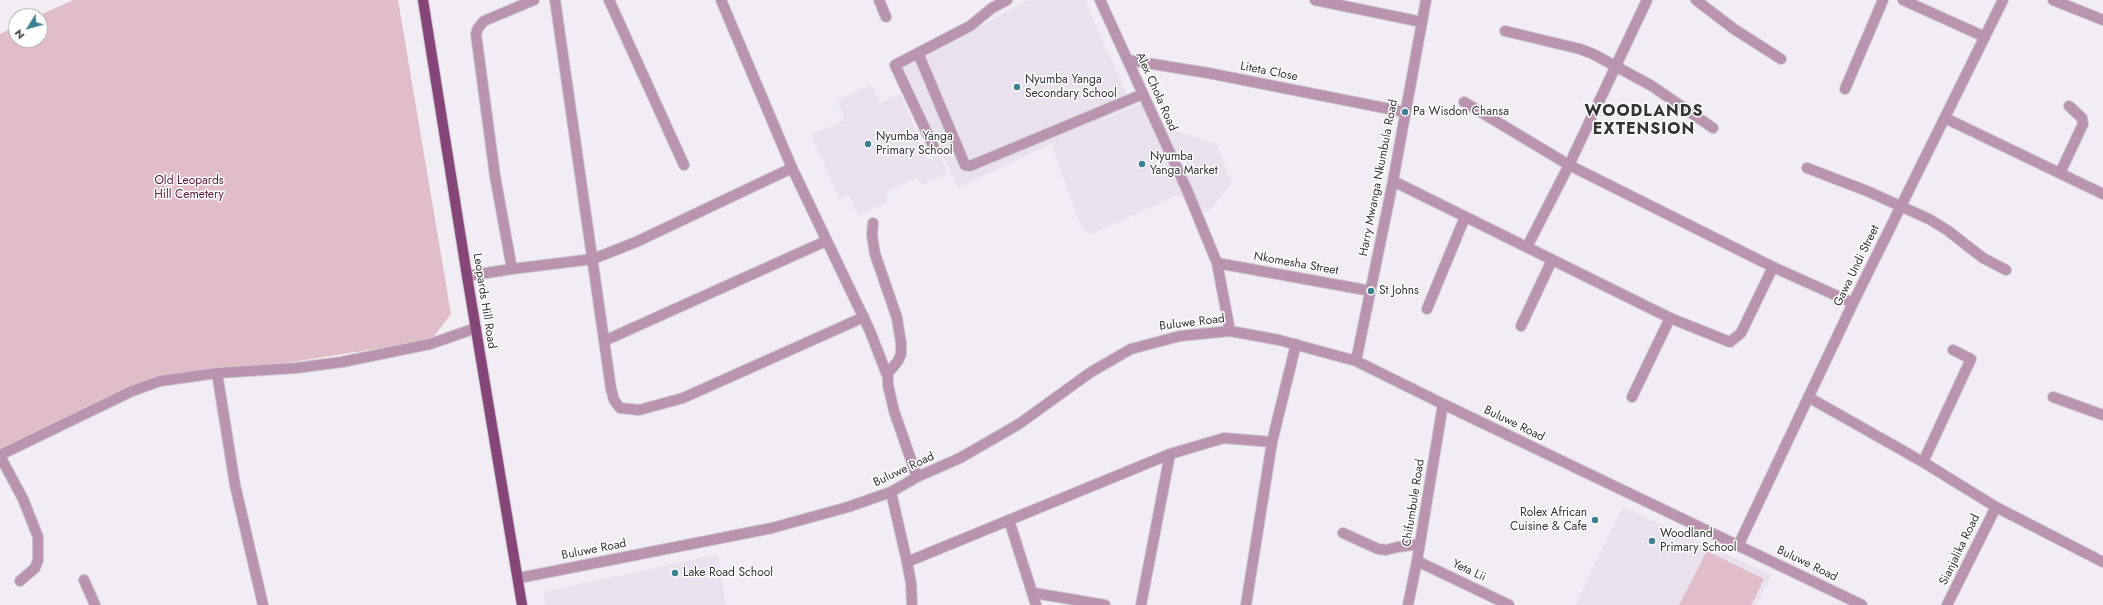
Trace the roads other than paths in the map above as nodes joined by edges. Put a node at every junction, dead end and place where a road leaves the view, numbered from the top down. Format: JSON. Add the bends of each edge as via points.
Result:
{"nodes":[{"id":1,"x":423,"y":0,"type":"edge"},
{"id":2,"x":534,"y":0,"type":"edge"},
{"id":3,"x":556,"y":0,"type":"edge"},
{"id":4,"x":609,"y":0,"type":"edge"},
{"id":5,"x":721,"y":0,"type":"edge"},
{"id":6,"x":879,"y":0,"type":"edge"},
{"id":7,"x":1007,"y":0,"type":"edge"},
{"id":8,"x":1100,"y":0,"type":"edge"},
{"id":9,"x":1315,"y":0,"type":"edge"},
{"id":10,"x":1426,"y":0,"type":"edge"},
{"id":11,"x":1647,"y":0,"type":"edge"},
{"id":12,"x":1696,"y":0,"type":"edge"},
{"id":13,"x":1883,"y":0,"type":"edge"},
{"id":14,"x":1902,"y":0,"type":"edge"},
{"id":15,"x":2003,"y":0,"type":"edge"},
{"id":16,"x":2053,"y":0,"type":"edge"},
{"id":17,"x":886,"y":17,"type":"dead end"},
{"id":18,"x":2103,"y":20,"type":"edge"},
{"id":19,"x":1422,"y":22,"type":"junction"},
{"id":20,"x":1505,"y":31,"type":"dead end"},
{"id":21,"x":1984,"y":37,"type":"junction"},
{"id":22,"x":918,"y":53,"type":"junction"},
{"id":23,"x":1781,"y":59,"type":"dead end"},
{"id":24,"x":1128,"y":60,"type":"junction"},
{"id":25,"x":1616,"y":66,"type":"junction"},
{"id":26,"x":1845,"y":89,"type":"dead end"},
{"id":27,"x":1143,"y":94,"type":"junction"},
{"id":28,"x":1464,"y":102,"type":"dead end"},
{"id":29,"x":2069,"y":106,"type":"dead end"},
{"id":30,"x":1405,"y":112,"type":"junction"},
{"id":31,"x":1945,"y":118,"type":"junction"},
{"id":32,"x":1713,"y":128,"type":"dead end"},
{"id":33,"x":934,"y":148,"type":"dead end"},
{"id":34,"x":684,"y":165,"type":"dead end"},
{"id":35,"x":1568,"y":165,"type":"junction"},
{"id":36,"x":792,"y":168,"type":"junction"},
{"id":37,"x":1807,"y":168,"type":"dead end"},
{"id":38,"x":2060,"y":173,"type":"junction"},
{"id":39,"x":1393,"y":181,"type":"junction"},
{"id":40,"x":2103,"y":194,"type":"edge"},
{"id":41,"x":1901,"y":206,"type":"junction"},
{"id":42,"x":1465,"y":217,"type":"junction"},
{"id":43,"x":873,"y":223,"type":"dead end"},
{"id":44,"x":826,"y":241,"type":"junction"},
{"id":45,"x":1526,"y":247,"type":"junction"},
{"id":46,"x":593,"y":259,"type":"junction"},
{"id":47,"x":1552,"y":260,"type":"junction"},
{"id":48,"x":1217,"y":263,"type":"junction"},
{"id":49,"x":1773,"y":267,"type":"junction"},
{"id":50,"x":512,"y":269,"type":"junction"},
{"id":51,"x":2006,"y":270,"type":"dead end"},
{"id":52,"x":467,"y":276,"type":"junction"},
{"id":53,"x":1371,"y":291,"type":"junction"},
{"id":54,"x":1853,"y":303,"type":"junction"},
{"id":55,"x":1427,"y":309,"type":"dead end"},
{"id":56,"x":864,"y":317,"type":"junction"},
{"id":57,"x":1670,"y":318,"type":"junction"},
{"id":58,"x":1520,"y":326,"type":"dead end"},
{"id":59,"x":476,"y":328,"type":"junction"},
{"id":60,"x":1230,"y":331,"type":"junction"},
{"id":61,"x":604,"y":341,"type":"junction"},
{"id":62,"x":1296,"y":344,"type":"junction"},
{"id":63,"x":1953,"y":350,"type":"dead end"},
{"id":64,"x":1356,"y":361,"type":"junction"},
{"id":65,"x":217,"y":373,"type":"junction"},
{"id":66,"x":887,"y":376,"type":"junction"},
{"id":67,"x":1632,"y":397,"type":"dead end"},
{"id":68,"x":1808,"y":397,"type":"junction"},
{"id":69,"x":2053,"y":397,"type":"dead end"},
{"id":70,"x":1442,"y":404,"type":"junction"},
{"id":71,"x":2103,"y":415,"type":"edge"},
{"id":72,"x":1272,"y":442,"type":"junction"},
{"id":73,"x":1170,"y":454,"type":"junction"},
{"id":74,"x":0,"y":455,"type":"edge"},
{"id":75,"x":1923,"y":462,"type":"junction"},
{"id":76,"x":918,"y":477,"type":"junction"},
{"id":77,"x":891,"y":492,"type":"junction"},
{"id":78,"x":1996,"y":507,"type":"junction"},
{"id":79,"x":1009,"y":520,"type":"junction"},
{"id":80,"x":1343,"y":533,"type":"dead end"},
{"id":81,"x":1420,"y":544,"type":"junction"},
{"id":82,"x":1738,"y":546,"type":"junction"},
{"id":83,"x":1417,"y":561,"type":"junction"},
{"id":84,"x":907,"y":562,"type":"junction"},
{"id":85,"x":2103,"y":562,"type":"edge"},
{"id":86,"x":519,"y":578,"type":"junction"},
{"id":87,"x":84,"y":580,"type":"dead end"},
{"id":88,"x":20,"y":581,"type":"dead end"},
{"id":89,"x":1034,"y":594,"type":"junction"},
{"id":90,"x":95,"y":605,"type":"edge"},
{"id":91,"x":263,"y":605,"type":"edge"},
{"id":92,"x":522,"y":605,"type":"edge"},
{"id":93,"x":912,"y":605,"type":"edge"},
{"id":94,"x":1036,"y":605,"type":"edge"},
{"id":95,"x":1105,"y":605,"type":"edge"},
{"id":96,"x":1141,"y":605,"type":"edge"},
{"id":97,"x":1246,"y":605,"type":"edge"},
{"id":98,"x":1408,"y":605,"type":"edge"},
{"id":99,"x":1509,"y":605,"type":"edge"},
{"id":100,"x":1862,"y":605,"type":"edge"},
{"id":101,"x":1947,"y":605,"type":"edge"}],
"edges":[{"from":1,"to":52,"type":"main road","name":"Leopards Hill Road"},
{"from":2,"to":50,"type":"street","via":[[484,21],[476,34],[495,176]]},
{"from":3,"to":46,"type":"street"},
{"from":4,"to":34,"type":"street"},
{"from":5,"to":36,"type":"street"},
{"from":6,"to":17,"type":"street"},
{"from":7,"to":22,"type":"street","via":[[992,8],[970,26]]},
{"from":8,"to":24,"type":"street","name":"Alex Chola Road"},
{"from":9,"to":19,"type":"street"},
{"from":10,"to":19,"type":"street","name":"Harry Mwanga Nkumbula Road"},
{"from":11,"to":25,"type":"street"},
{"from":12,"to":23,"type":"street","via":[[1734,29]]},
{"from":13,"to":26,"type":"street"},
{"from":14,"to":21,"type":"street"},
{"from":15,"to":21,"type":"street","name":"Gawa Undi Street"},
{"from":16,"to":18,"type":"street"},
{"from":19,"to":30,"type":"street","name":"Harry Mwanga Nkumbula Road"},
{"from":20,"to":25,"type":"street","via":[[1580,49]]},
{"from":21,"to":31,"type":"street","name":"Gawa Undi Street"},
{"from":22,"to":27,"type":"street","via":[[965,165],[970,166]]},
{"from":22,"to":33,"type":"street","via":[[895,65]]},
{"from":24,"to":27,"type":"street","name":"Alex Chola Road"},
{"from":24,"to":30,"type":"street","name":"Liteta Close"},
{"from":25,"to":32,"type":"street","via":[[1652,86]]},
{"from":25,"to":35,"type":"street"},
{"from":27,"to":48,"type":"street","name":"Alex Chola Road"},
{"from":28,"to":35,"type":"street"},
{"from":29,"to":38,"type":"street","via":[[2082,118],[2083,124]]},
{"from":30,"to":39,"type":"street","name":"Harry Mwanga Nkumbula Road"},
{"from":31,"to":38,"type":"street"},
{"from":31,"to":41,"type":"street","name":"Gawa Undi Street"},
{"from":35,"to":45,"type":"street"},
{"from":35,"to":49,"type":"street"},
{"from":36,"to":44,"type":"street"},
{"from":36,"to":46,"type":"street","via":[[636,242]]},
{"from":37,"to":41,"type":"street"},
{"from":38,"to":40,"type":"street"},
{"from":39,"to":42,"type":"street"},
{"from":39,"to":53,"type":"street","name":"Harry Mwanga Nkumbula Road"},
{"from":41,"to":51,"type":"street","via":[[1939,224],[1983,258]]},
{"from":41,"to":54,"type":"street","name":"Gawa Undi Street"},
{"from":42,"to":45,"type":"street"},
{"from":42,"to":55,"type":"street"},
{"from":43,"to":66,"type":"street","via":[[875,254],[897,318],[901,343],[900,358]]},
{"from":44,"to":56,"type":"street"},
{"from":44,"to":61,"type":"street"},
{"from":45,"to":47,"type":"street"},
{"from":46,"to":50,"type":"street"},
{"from":46,"to":61,"type":"street"},
{"from":47,"to":57,"type":"street"},
{"from":47,"to":58,"type":"street"},
{"from":48,"to":53,"type":"street","name":"Nkomesha Street"},
{"from":48,"to":60,"type":"street","name":"Alex Chola Road"},
{"from":49,"to":54,"type":"street"},
{"from":49,"to":57,"type":"street","via":[[1744,327],[1732,342]]},
{"from":50,"to":52,"type":"street"},
{"from":52,"to":59,"type":"main road","name":"Leopards Hill Road"},
{"from":53,"to":64,"type":"street","name":"Harry Mwanga Nkumbula Road"},
{"from":54,"to":68,"type":"street","name":"Gawa Undi Street"},
{"from":56,"to":61,"type":"street","via":[[684,398],[639,410],[620,408],[614,400]]},
{"from":56,"to":66,"type":"street"},
{"from":57,"to":67,"type":"street"},
{"from":59,"to":65,"type":"street","via":[[430,344],[342,362]]},
{"from":59,"to":86,"type":"main road","name":"Leopards Hill Road"},
{"from":60,"to":62,"type":"street","name":"Buluwe Road"},
{"from":60,"to":76,"type":"street","name":"Buluwe Road","via":[[1180,336],[1131,349],[1091,372],[1019,424],[960,458]]},
{"from":62,"to":64,"type":"street","name":"Buluwe Road"},
{"from":62,"to":72,"type":"street"},
{"from":63,"to":75,"type":"street","via":[[1971,359]]},
{"from":64,"to":70,"type":"street","name":"Buluwe Road"},
{"from":65,"to":74,"type":"street","via":[[160,381],[132,391]]},
{"from":65,"to":91,"type":"street","via":[[235,485]]},
{"from":66,"to":76,"type":"street","via":[[894,411]]},
{"from":68,"to":75,"type":"street"},
{"from":68,"to":82,"type":"street","name":"Gawa Undi Street"},
{"from":69,"to":71,"type":"street"},
{"from":70,"to":81,"type":"street","name":"Chifumbule Road"},
{"from":70,"to":82,"type":"street","name":"Buluwe Road"},
{"from":72,"to":73,"type":"street","via":[[1224,438]]},
{"from":72,"to":97,"type":"street"},
{"from":73,"to":79,"type":"street"},
{"from":73,"to":96,"type":"street"},
{"from":74,"to":88,"type":"street","via":[[23,498],[38,537],[38,560],[35,568]]},
{"from":75,"to":78,"type":"street"},
{"from":76,"to":77,"type":"street","name":"Buluwe Road"},
{"from":77,"to":84,"type":"street"},
{"from":77,"to":86,"type":"street","name":"Buluwe Road","via":[[772,528]]},
{"from":78,"to":85,"type":"street"},
{"from":78,"to":101,"type":"street","name":"Sianjalika Road"},
{"from":79,"to":84,"type":"street"},
{"from":79,"to":89,"type":"street"},
{"from":80,"to":81,"type":"street","via":[[1378,550]]},
{"from":81,"to":83,"type":"street","name":"Chifumbule Road"},
{"from":82,"to":100,"type":"street","name":"Buluwe Road"},
{"from":83,"to":98,"type":"street","name":"Chifumbule Road"},
{"from":83,"to":99,"type":"street","name":"Yeta Lii"},
{"from":84,"to":93,"type":"street"},
{"from":86,"to":92,"type":"main road","name":"Leopards Hill Road"},
{"from":87,"to":90,"type":"street"},
{"from":89,"to":94,"type":"street"},
{"from":89,"to":95,"type":"street"}]}
